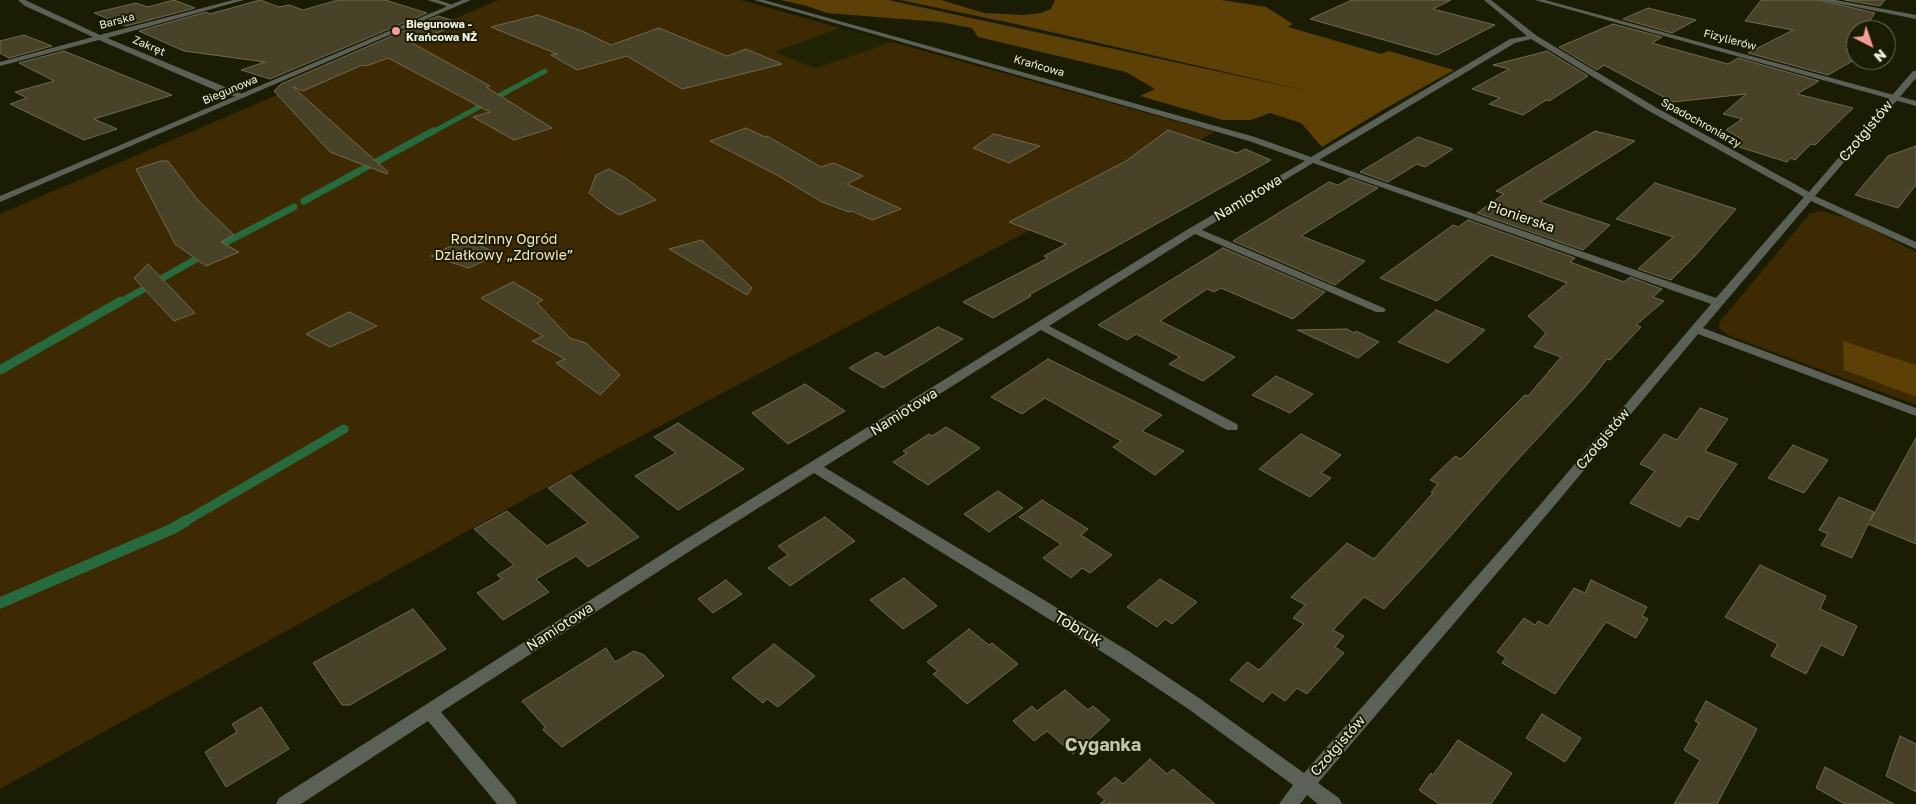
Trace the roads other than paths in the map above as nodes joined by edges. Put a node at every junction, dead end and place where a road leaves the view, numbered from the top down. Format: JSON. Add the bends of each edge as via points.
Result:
{"nodes":[{"id":1,"x":21,"y":0,"type":"edge"},
{"id":2,"x":241,"y":0,"type":"edge"},
{"id":3,"x":430,"y":0,"type":"edge"},
{"id":4,"x":468,"y":0,"type":"edge"},
{"id":5,"x":757,"y":0,"type":"edge"},
{"id":6,"x":1487,"y":0,"type":"edge"},
{"id":7,"x":1538,"y":0,"type":"edge"},
{"id":8,"x":1824,"y":0,"type":"edge"},
{"id":9,"x":454,"y":6,"type":"junction"},
{"id":10,"x":1916,"y":17,"type":"edge"},
{"id":11,"x":1532,"y":37,"type":"junction"},
{"id":12,"x":100,"y":38,"type":"junction"},
{"id":13,"x":0,"y":64,"type":"edge"},
{"id":14,"x":1916,"y":73,"type":"edge"},
{"id":15,"x":243,"y":96,"type":"junction"},
{"id":16,"x":1894,"y":98,"type":"junction"},
{"id":17,"x":1916,"y":104,"type":"edge"},
{"id":18,"x":1313,"y":159,"type":"junction"},
{"id":19,"x":1811,"y":197,"type":"junction"},
{"id":20,"x":0,"y":199,"type":"edge"},
{"id":21,"x":1194,"y":230,"type":"junction"},
{"id":22,"x":1916,"y":246,"type":"edge"},
{"id":23,"x":1719,"y":303,"type":"junction"},
{"id":24,"x":1380,"y":310,"type":"dead end"},
{"id":25,"x":1041,"y":326,"type":"junction"},
{"id":26,"x":1696,"y":329,"type":"junction"},
{"id":27,"x":1916,"y":412,"type":"edge"},
{"id":28,"x":1232,"y":427,"type":"dead end"},
{"id":29,"x":814,"y":467,"type":"junction"},
{"id":30,"x":430,"y":711,"type":"junction"},
{"id":31,"x":1305,"y":784,"type":"junction"},
{"id":32,"x":285,"y":804,"type":"edge"},
{"id":33,"x":508,"y":804,"type":"edge"},
{"id":34,"x":1288,"y":804,"type":"edge"},
{"id":35,"x":1333,"y":804,"type":"edge"}],
"edges":[{"from":1,"to":12,"type":"street","name":"Zakręt"},
{"from":2,"to":12,"type":"street","name":"Barska"},
{"from":3,"to":9,"type":"street"},
{"from":4,"to":9,"type":"street","name":"Biegunowa"},
{"from":5,"to":18,"type":"street","name":"Krańcowa","via":[[1186,119]]},
{"from":6,"to":11,"type":"street","name":"Spadochroniarzy"},
{"from":7,"to":16,"type":"street","name":"Fizylierów"},
{"from":8,"to":10,"type":"street"},
{"from":9,"to":15,"type":"street","name":"Biegunowa"},
{"from":11,"to":18,"type":"street","name":"Namiotowa","via":[[1513,41]]},
{"from":11,"to":19,"type":"street","name":"Spadochroniarzy","via":[[1652,109]]},
{"from":12,"to":13,"type":"street","name":"Barska"},
{"from":12,"to":15,"type":"street","name":"Zakręt"},
{"from":14,"to":16,"type":"street","name":"Czołgistów"},
{"from":15,"to":20,"type":"street","name":"Biegunowa"},
{"from":16,"to":17,"type":"street","name":"Fizylierów"},
{"from":16,"to":19,"type":"street","name":"Czołgistów"},
{"from":18,"to":21,"type":"street","name":"Namiotowa"},
{"from":18,"to":23,"type":"street","name":"Pionierska"},
{"from":19,"to":22,"type":"street","name":"Spadochroniarzy"},
{"from":19,"to":23,"type":"street","name":"Czołgistów"},
{"from":21,"to":24,"type":"street"},
{"from":21,"to":25,"type":"street","name":"Namiotowa"},
{"from":23,"to":26,"type":"street","name":"Czołgistów"},
{"from":25,"to":28,"type":"street"},
{"from":25,"to":29,"type":"street","name":"Namiotowa"},
{"from":26,"to":27,"type":"street"},
{"from":26,"to":31,"type":"street","name":"Czołgistów"},
{"from":29,"to":30,"type":"street","name":"Namiotowa","via":[[688,544]]},
{"from":29,"to":31,"type":"street","name":"Tobruk","via":[[1124,657],[1194,703]]},
{"from":30,"to":32,"type":"street","name":"Namiotowa"},
{"from":30,"to":33,"type":"street"},
{"from":31,"to":34,"type":"street","name":"Czołgistów"},
{"from":31,"to":35,"type":"street","name":"Tobruk"}]}
